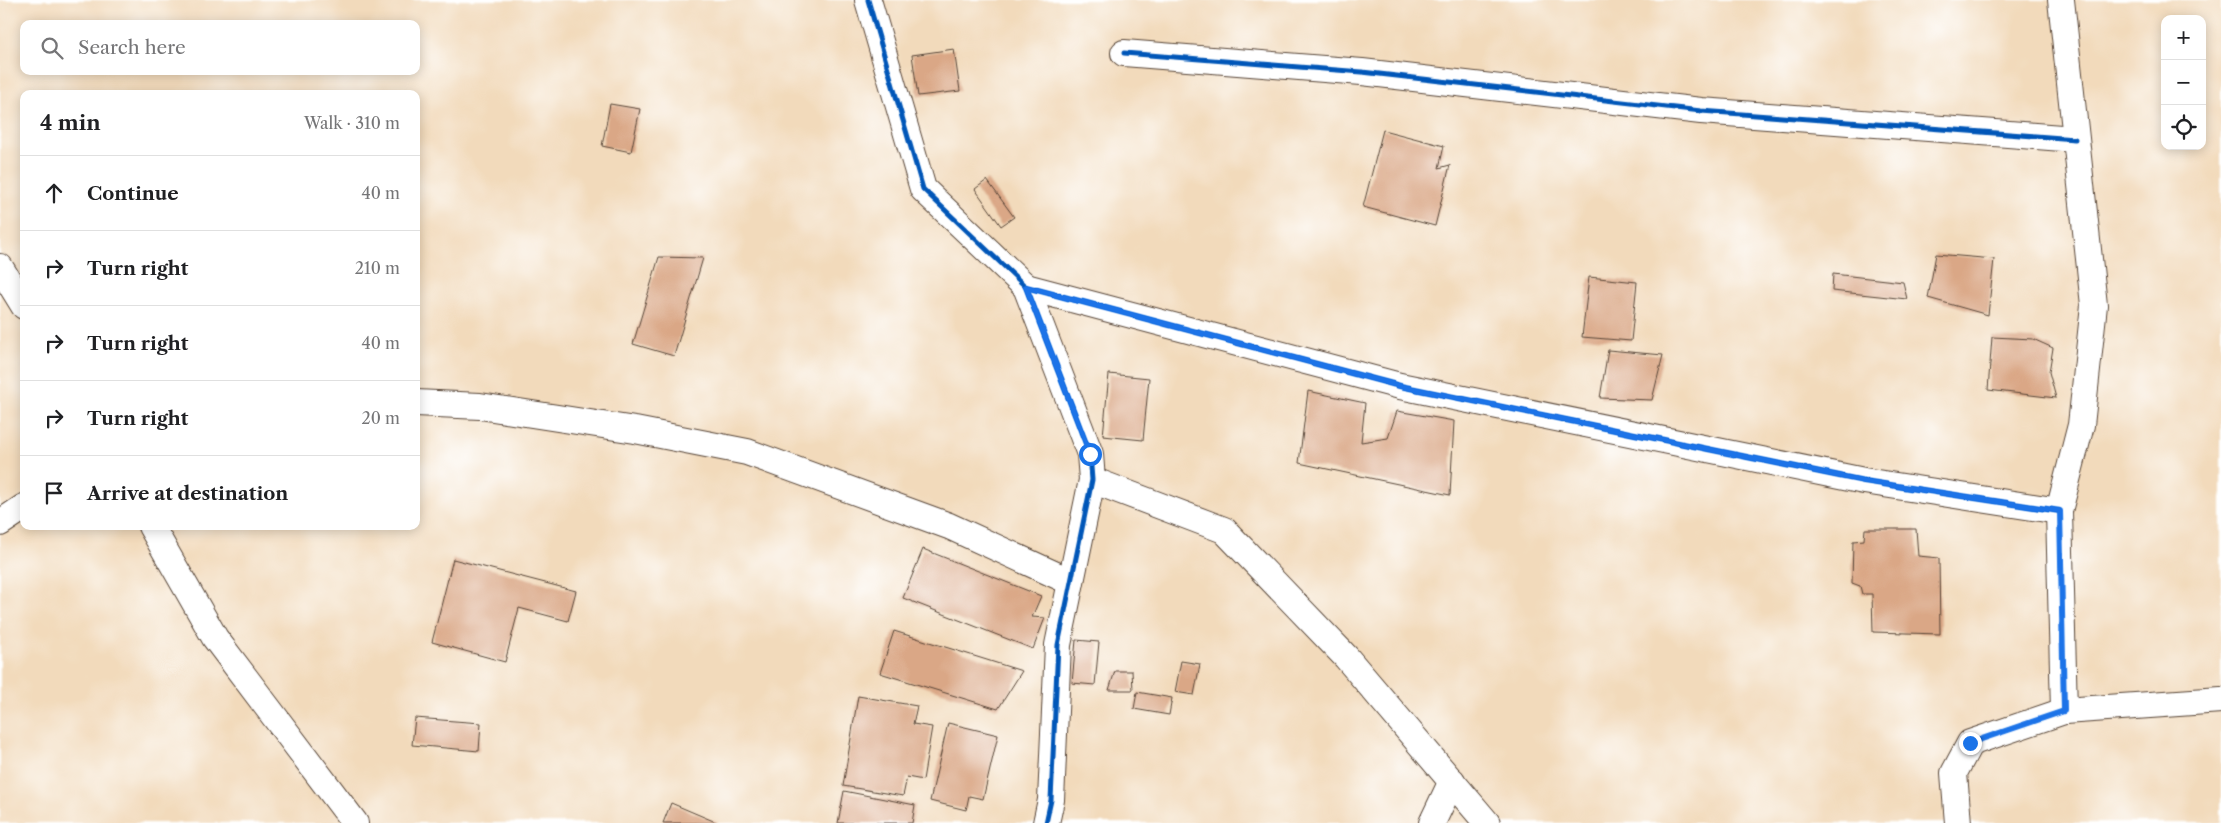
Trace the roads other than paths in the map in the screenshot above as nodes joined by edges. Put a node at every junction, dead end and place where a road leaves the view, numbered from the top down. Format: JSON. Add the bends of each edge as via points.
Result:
{"nodes":[{"id":1,"x":868,"y":0,"type":"edge"},
{"id":2,"x":2061,"y":0,"type":"edge"},
{"id":3,"x":1124,"y":53,"type":"dead end"},
{"id":4,"x":2075,"y":140,"type":"junction"},
{"id":5,"x":0,"y":267,"type":"edge"},
{"id":6,"x":1026,"y":287,"type":"junction"},
{"id":7,"x":20,"y":300,"type":"edge"},
{"id":8,"x":420,"y":403,"type":"edge"},
{"id":9,"x":1092,"y":480,"type":"junction"},
{"id":10,"x":20,"y":510,"type":"edge"},
{"id":11,"x":2060,"y":511,"type":"junction"},
{"id":12,"x":0,"y":523,"type":"edge"},
{"id":13,"x":153,"y":530,"type":"edge"},
{"id":14,"x":1071,"y":582,"type":"junction"},
{"id":15,"x":2221,"y":700,"type":"edge"},
{"id":16,"x":2064,"y":711,"type":"junction"},
{"id":17,"x":1452,"y":781,"type":"junction"},
{"id":18,"x":355,"y":823,"type":"edge"},
{"id":19,"x":1046,"y":823,"type":"edge"},
{"id":20,"x":1432,"y":823,"type":"edge"},
{"id":21,"x":1487,"y":823,"type":"edge"},
{"id":22,"x":1958,"y":823,"type":"edge"}],
"edges":[{"from":1,"to":6,"type":"street","via":[[923,189]]},
{"from":2,"to":4,"type":"street"},
{"from":3,"to":4,"type":"street","via":[[1362,72],[1702,111]]},
{"from":4,"to":11,"type":"street","via":[[2094,305],[2081,425]]},
{"from":5,"to":7,"type":"street"},
{"from":6,"to":9,"type":"street","via":[[1090,454]]},
{"from":6,"to":11,"type":"street","via":[[1400,386],[1864,481]]},
{"from":8,"to":14,"type":"street","via":[[499,409],[635,430],[747,452],[949,526]]},
{"from":9,"to":14,"type":"street"},
{"from":9,"to":17,"type":"street","via":[[1224,530],[1346,657]]},
{"from":10,"to":12,"type":"street"},
{"from":11,"to":16,"type":"street"},
{"from":13,"to":18,"type":"street","via":[[215,638]]},
{"from":14,"to":19,"type":"street","via":[[1058,645],[1051,800]]},
{"from":15,"to":16,"type":"street"},
{"from":16,"to":22,"type":"street","via":[[1970,743],[1954,773]]},
{"from":17,"to":20,"type":"street"},
{"from":17,"to":21,"type":"street"}]}
